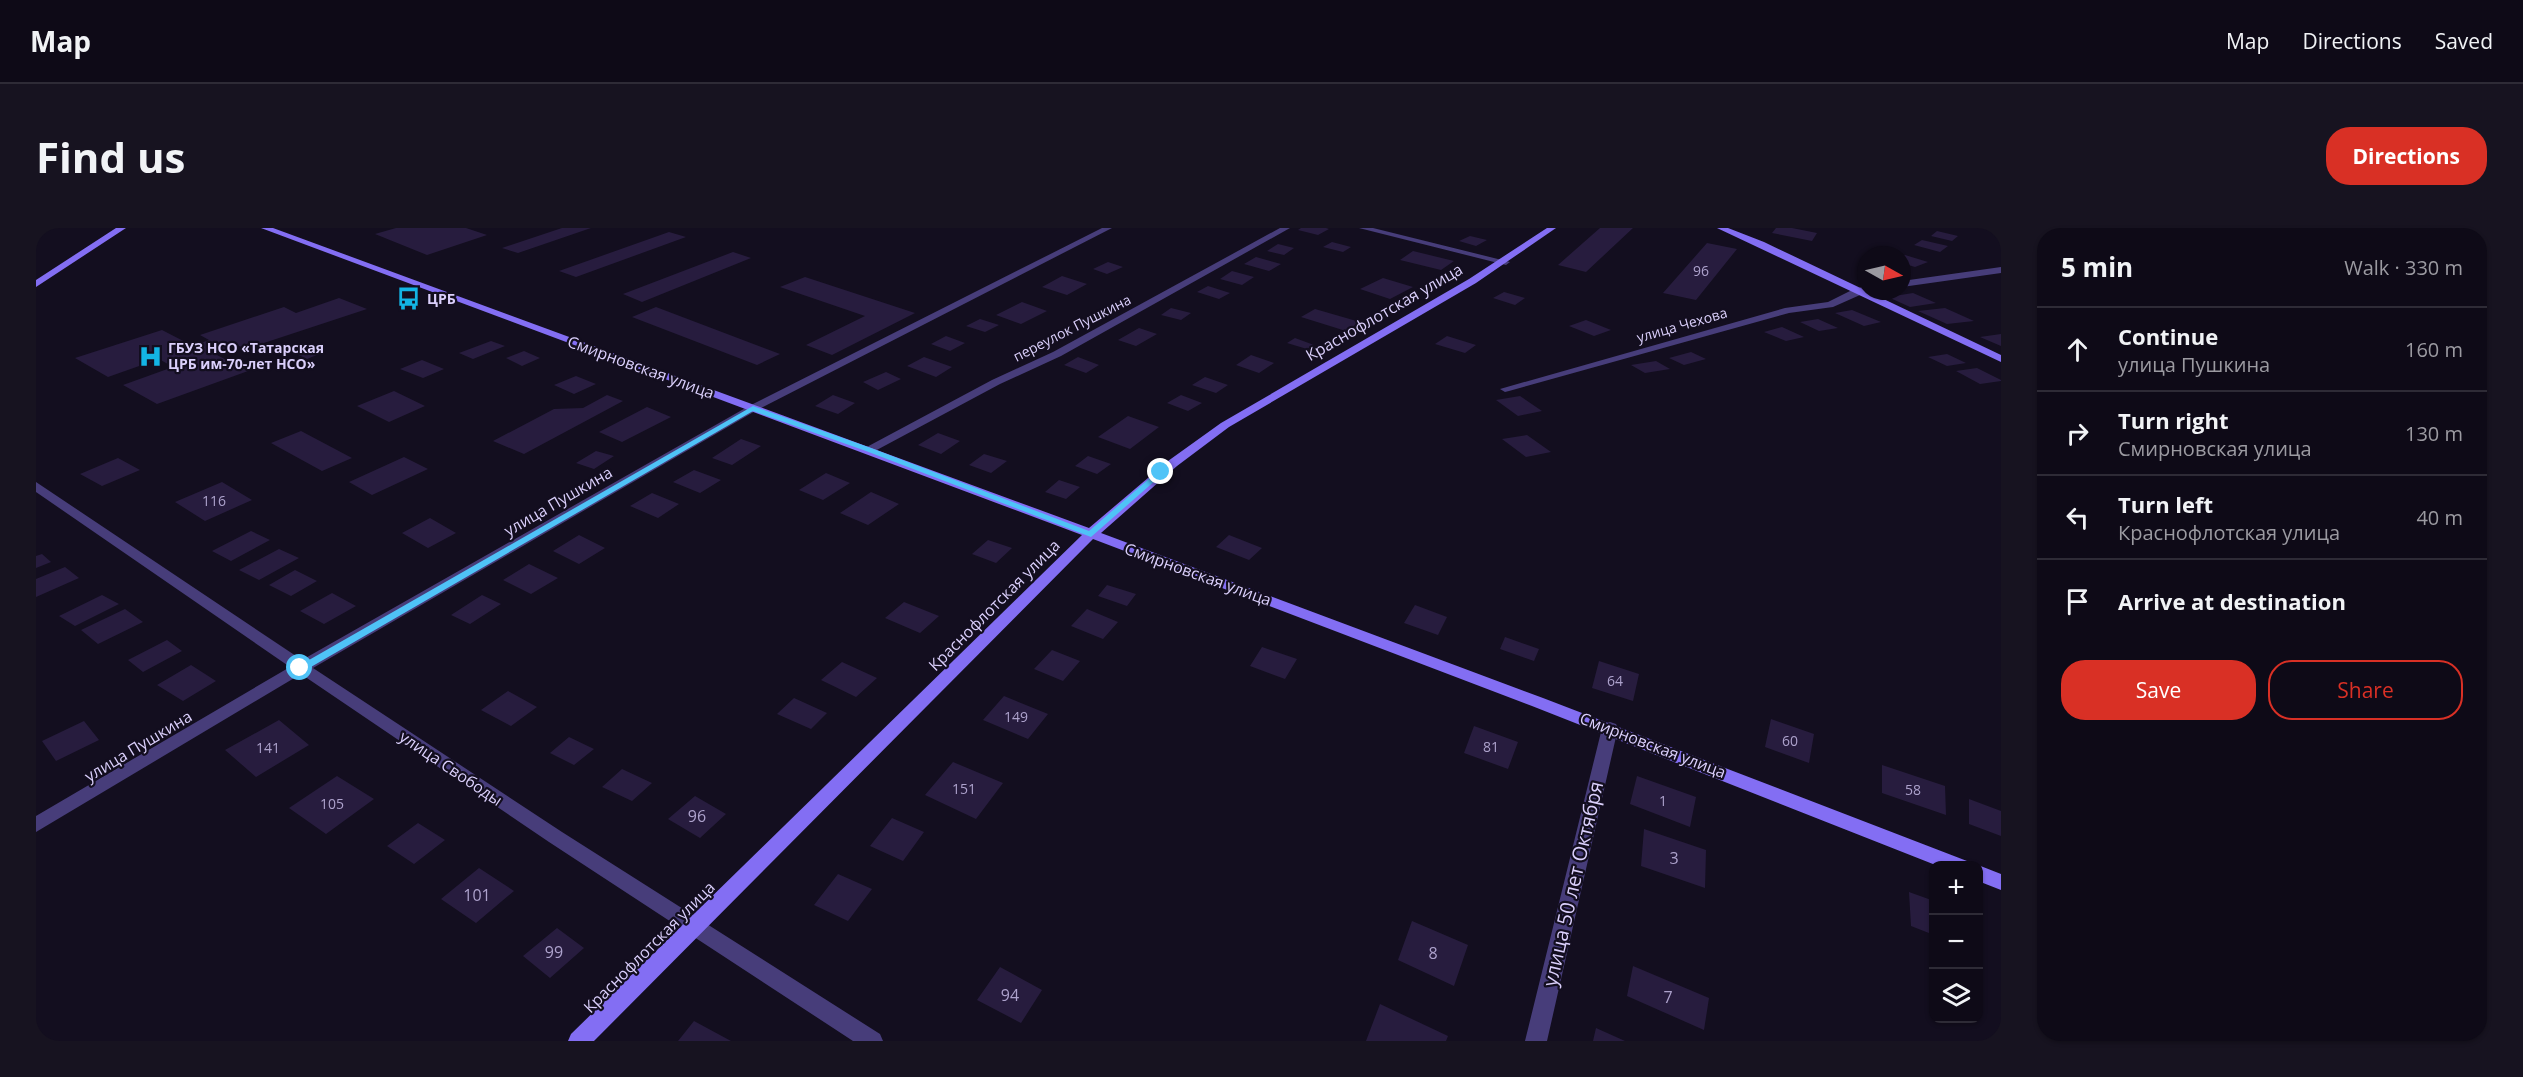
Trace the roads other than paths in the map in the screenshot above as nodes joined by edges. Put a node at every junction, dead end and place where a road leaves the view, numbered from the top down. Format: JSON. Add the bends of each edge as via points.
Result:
{"nodes":[{"id":1,"x":122,"y":228,"type":"edge"},
{"id":2,"x":265,"y":228,"type":"edge"},
{"id":3,"x":1108,"y":228,"type":"edge"},
{"id":4,"x":1286,"y":228,"type":"edge"},
{"id":5,"x":1363,"y":228,"type":"edge"},
{"id":6,"x":1552,"y":228,"type":"edge"},
{"id":7,"x":1721,"y":228,"type":"edge"},
{"id":8,"x":1506,"y":262,"type":"junction"},
{"id":9,"x":2001,"y":270,"type":"edge"},
{"id":10,"x":1911,"y":283,"type":"edge"},
{"id":11,"x":36,"y":284,"type":"edge"},
{"id":12,"x":1857,"y":288,"type":"edge"},
{"id":13,"x":1857,"y":292,"type":"edge"},
{"id":14,"x":1881,"y":300,"type":"edge"},
{"id":15,"x":2001,"y":359,"type":"edge"},
{"id":16,"x":1505,"y":389,"type":"dead end"},
{"id":17,"x":753,"y":408,"type":"junction"},
{"id":18,"x":868,"y":449,"type":"junction"},
{"id":19,"x":36,"y":486,"type":"edge"},
{"id":20,"x":1091,"y":534,"type":"junction"},
{"id":21,"x":300,"y":668,"type":"junction"},
{"id":22,"x":1610,"y":728,"type":"junction"},
{"id":23,"x":36,"y":825,"type":"edge"},
{"id":24,"x":1947,"y":861,"type":"edge"},
{"id":25,"x":1983,"y":875,"type":"edge"},
{"id":26,"x":2001,"y":882,"type":"edge"},
{"id":27,"x":693,"y":928,"type":"junction"},
{"id":28,"x":579,"y":1041,"type":"edge"},
{"id":29,"x":872,"y":1041,"type":"edge"},
{"id":30,"x":1536,"y":1041,"type":"edge"}],
"edges":[{"from":1,"to":11,"type":"street"},
{"from":2,"to":17,"type":"street","name":"Смирновская улица"},
{"from":3,"to":17,"type":"street","name":"улица Пушкина"},
{"from":4,"to":18,"type":"street","name":"переулок Пушкина","via":[[1057,354]]},
{"from":5,"to":8,"type":"street"},
{"from":6,"to":8,"type":"street","name":"Краснофлотская улица"},
{"from":7,"to":12,"type":"street"},
{"from":8,"to":20,"type":"street","name":"Краснофлотская улица","via":[[1223,426],[1161,472]]},
{"from":9,"to":10,"type":"street"},
{"from":13,"to":16,"type":"street","name":"улица Чехова","via":[[1830,305],[1788,310]]},
{"from":14,"to":15,"type":"street"},
{"from":17,"to":18,"type":"street","name":"Смирновская улица"},
{"from":17,"to":21,"type":"street","name":"улица Пушкина"},
{"from":18,"to":20,"type":"street","name":"Смирновская улица"},
{"from":19,"to":21,"type":"street","name":"улица Свободы"},
{"from":20,"to":22,"type":"street","name":"Смирновская улица"},
{"from":20,"to":27,"type":"street","name":"Краснофлотская улица"},
{"from":21,"to":23,"type":"street","name":"улица Пушкина"},
{"from":21,"to":27,"type":"street","name":"улица Свободы"},
{"from":22,"to":24,"type":"street","name":"Смирновская улица"},
{"from":22,"to":30,"type":"street","name":"улица 50 лет Октября"},
{"from":25,"to":26,"type":"street"},
{"from":27,"to":28,"type":"street","name":"Краснофлотская улица"},
{"from":27,"to":29,"type":"street","name":"улица Свободы"}]}
